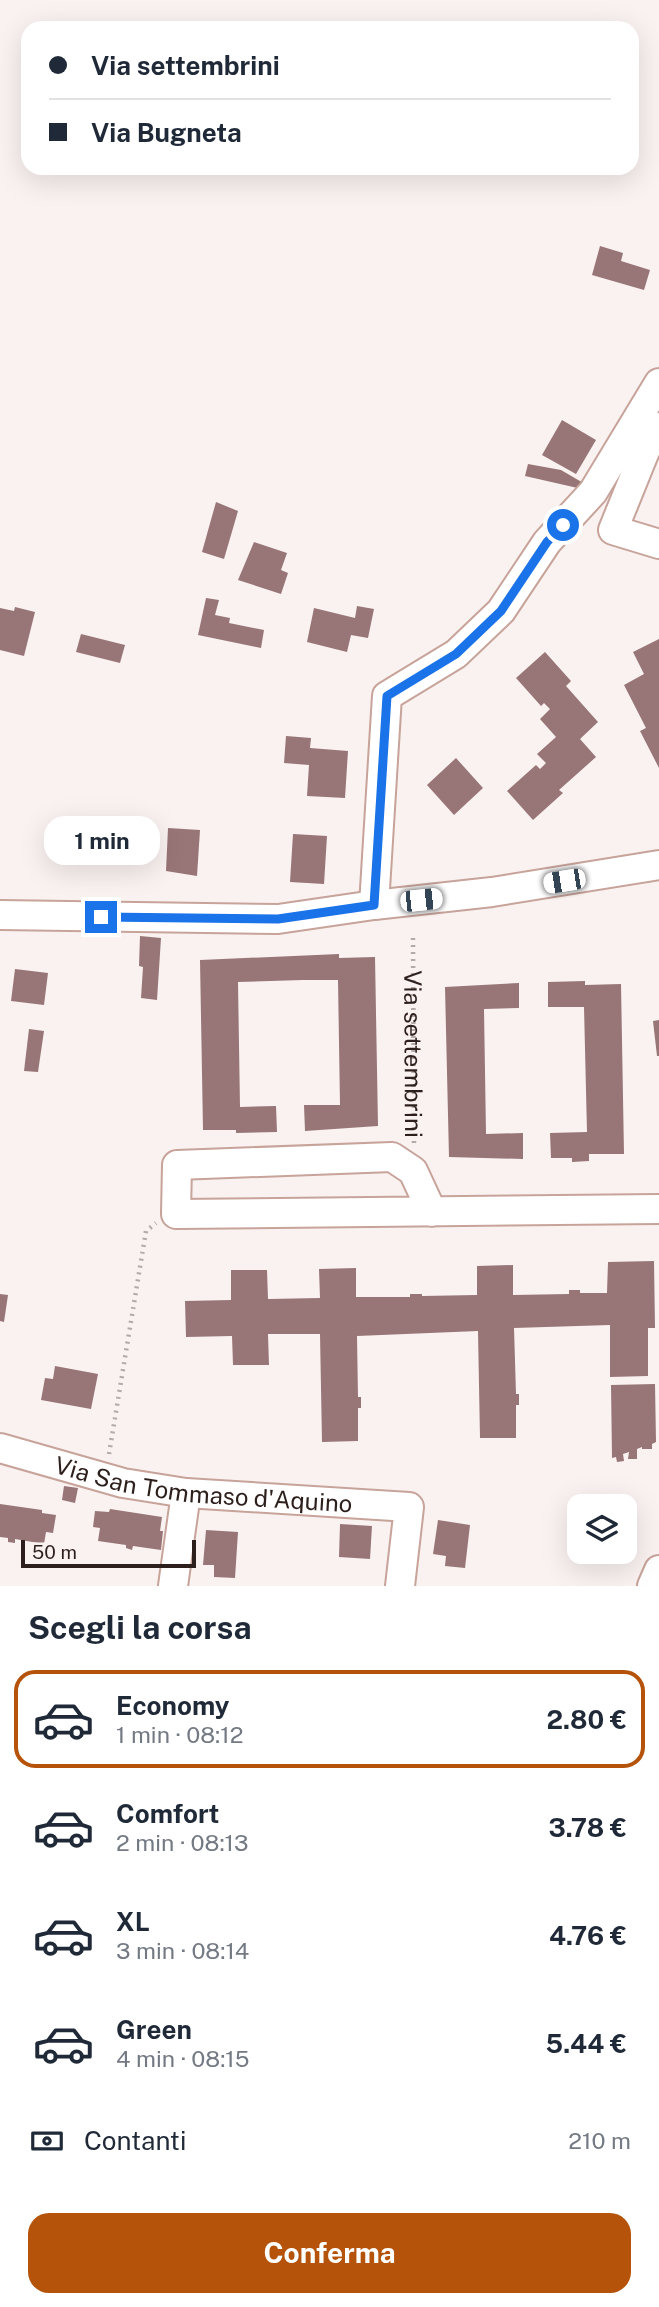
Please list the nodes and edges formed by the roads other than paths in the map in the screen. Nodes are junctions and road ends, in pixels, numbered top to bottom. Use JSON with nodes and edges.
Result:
{"nodes":[{"id":1,"x":659,"y":383,"type":"edge"},
{"id":2,"x":659,"y":427,"type":"edge"},
{"id":3,"x":659,"y":544,"type":"edge"},
{"id":4,"x":659,"y":865,"type":"edge"},
{"id":5,"x":374,"y":905,"type":"junction"},
{"id":6,"x":0,"y":915,"type":"edge"},
{"id":7,"x":659,"y":1209,"type":"edge"},
{"id":8,"x":432,"y":1212,"type":"junction"},
{"id":9,"x":0,"y":1448,"type":"edge"},
{"id":10,"x":186,"y":1493,"type":"junction"},
{"id":11,"x":659,"y":1570,"type":"edge"},
{"id":12,"x":173,"y":1586,"type":"edge"},
{"id":13,"x":400,"y":1586,"type":"edge"},
{"id":14,"x":652,"y":1586,"type":"edge"}],
"edges":[{"from":1,"to":5,"type":"street"},
{"from":2,"to":3,"type":"street"},
{"from":4,"to":5,"type":"street"},
{"from":5,"to":6,"type":"street"},
{"from":7,"to":8,"type":"street"},
{"from":8,"to":8,"type":"street"},
{"from":9,"to":10,"type":"street","name":"Via San Tommaso d'Aquino"},
{"from":10,"to":12,"type":"street"},
{"from":10,"to":13,"type":"street","name":"Via San Tommaso d'Aquino"},
{"from":11,"to":14,"type":"street"}]}
